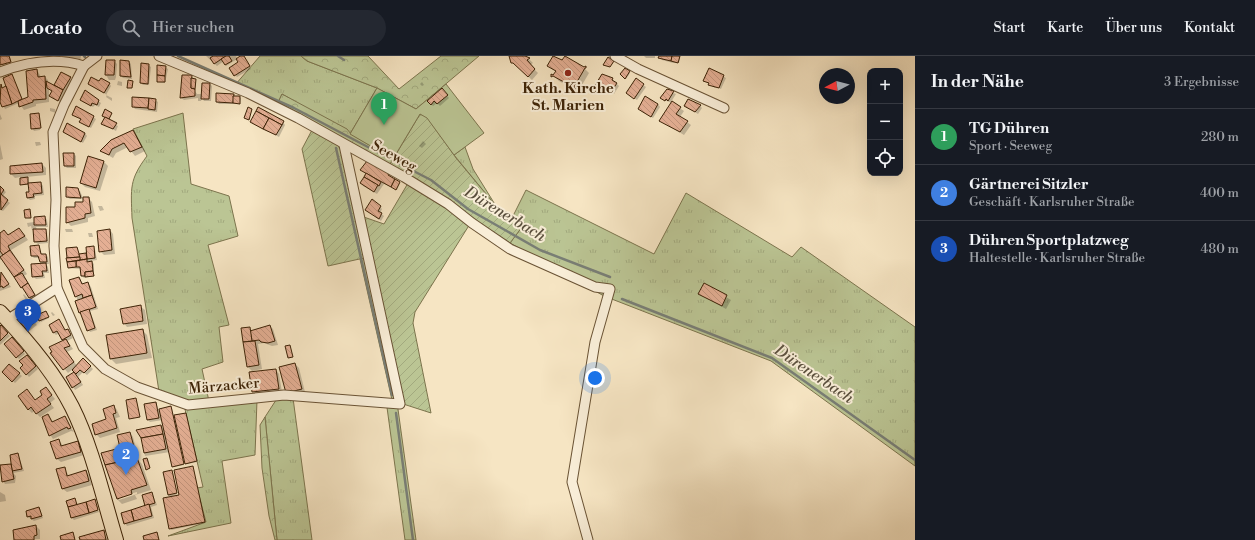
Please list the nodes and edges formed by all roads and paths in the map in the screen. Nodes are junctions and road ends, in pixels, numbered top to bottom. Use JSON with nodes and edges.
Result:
{"nodes":[{"id":1,"x":97,"y":56,"type":"edge"},
{"id":2,"x":159,"y":56,"type":"edge"},
{"id":3,"x":615,"y":56,"type":"edge"},
{"id":4,"x":84,"y":66,"type":"junction"},
{"id":5,"x":0,"y":72,"type":"edge"},
{"id":6,"x":724,"y":108,"type":"dead end"},
{"id":7,"x":344,"y":145,"type":"junction"},
{"id":8,"x":57,"y":288,"type":"junction"},
{"id":9,"x":4,"y":316,"type":"edge"},
{"id":10,"x":116,"y":540,"type":"edge"},
{"id":11,"x":588,"y":540,"type":"edge"}],
"edges":[{"from":1,"to":4,"type":"street"},
{"from":2,"to":7,"type":"street","name":"Seeweg"},
{"from":3,"to":6,"type":"street"},
{"from":4,"to":5,"type":"street"},
{"from":4,"to":8,"type":"street","name":"Märzacker"},
{"from":7,"to":8,"type":"street","name":"Märzacker"},
{"from":7,"to":11,"type":"street","name":"Seeweg"},
{"from":8,"to":9,"type":"street"},
{"from":9,"to":10,"type":"main road"}]}
